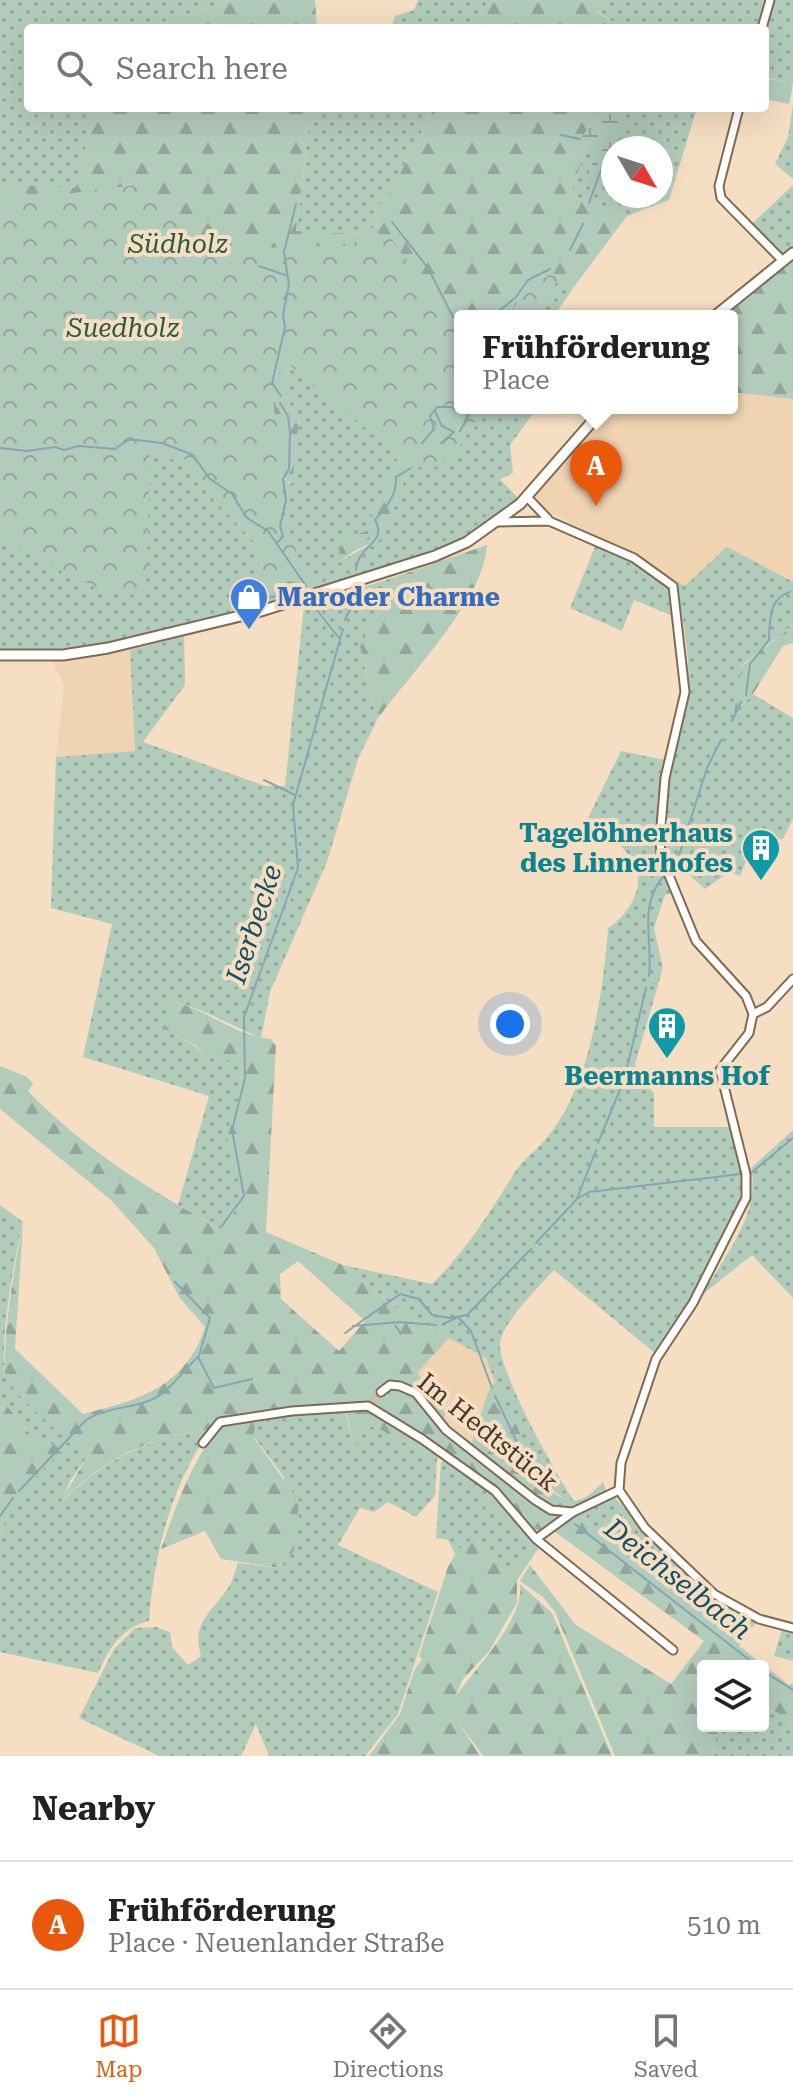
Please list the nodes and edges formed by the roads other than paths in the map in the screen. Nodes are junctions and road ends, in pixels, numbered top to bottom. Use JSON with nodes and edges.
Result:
{"nodes":[{"id":1,"x":770,"y":0,"type":"edge"},
{"id":2,"x":763,"y":24,"type":"edge"},
{"id":3,"x":738,"y":112,"type":"edge"},
{"id":4,"x":793,"y":253,"type":"edge"},
{"id":5,"x":783,"y":261,"type":"junction"},
{"id":6,"x":722,"y":310,"type":"edge"},
{"id":7,"x":599,"y":414,"type":"edge"},
{"id":8,"x":523,"y":501,"type":"junction"},
{"id":9,"x":536,"y":519,"type":"junction"},
{"id":10,"x":549,"y":521,"type":"junction"},
{"id":11,"x":497,"y":522,"type":"junction"},
{"id":12,"x":0,"y":655,"type":"edge"},
{"id":13,"x":793,"y":979,"type":"edge"},
{"id":14,"x":753,"y":1014,"type":"junction"},
{"id":15,"x":381,"y":1392,"type":"dead end"},
{"id":16,"x":203,"y":1443,"type":"dead end"},
{"id":17,"x":619,"y":1490,"type":"junction"},
{"id":18,"x":573,"y":1512,"type":"junction"},
{"id":19,"x":536,"y":1539,"type":"junction"},
{"id":20,"x":793,"y":1628,"type":"edge"},
{"id":21,"x":673,"y":1650,"type":"dead end"}],
"edges":[{"from":1,"to":2,"type":"street"},
{"from":3,"to":5,"type":"street"},
{"from":4,"to":5,"type":"main road"},
{"from":5,"to":6,"type":"main road"},
{"from":7,"to":8,"type":"main road"},
{"from":8,"to":9,"type":"street"},
{"from":8,"to":10,"type":"street"},
{"from":8,"to":11,"type":"main road"},
{"from":9,"to":10,"type":"street"},
{"from":9,"to":11,"type":"street"},
{"from":10,"to":14,"type":"street"},
{"from":11,"to":12,"type":"main road"},
{"from":13,"to":14,"type":"street"},
{"from":14,"to":17,"type":"street"},
{"from":15,"to":18,"type":"street","name":"Im Hedtstück"},
{"from":16,"to":19,"type":"street","name":"Im Hedtstück"},
{"from":17,"to":18,"type":"street","name":"Im Hedtstück"},
{"from":17,"to":20,"type":"street"},
{"from":18,"to":19,"type":"street","name":"Im Hedtstück"},
{"from":19,"to":21,"type":"street","name":"Im Hedtstück"}]}
